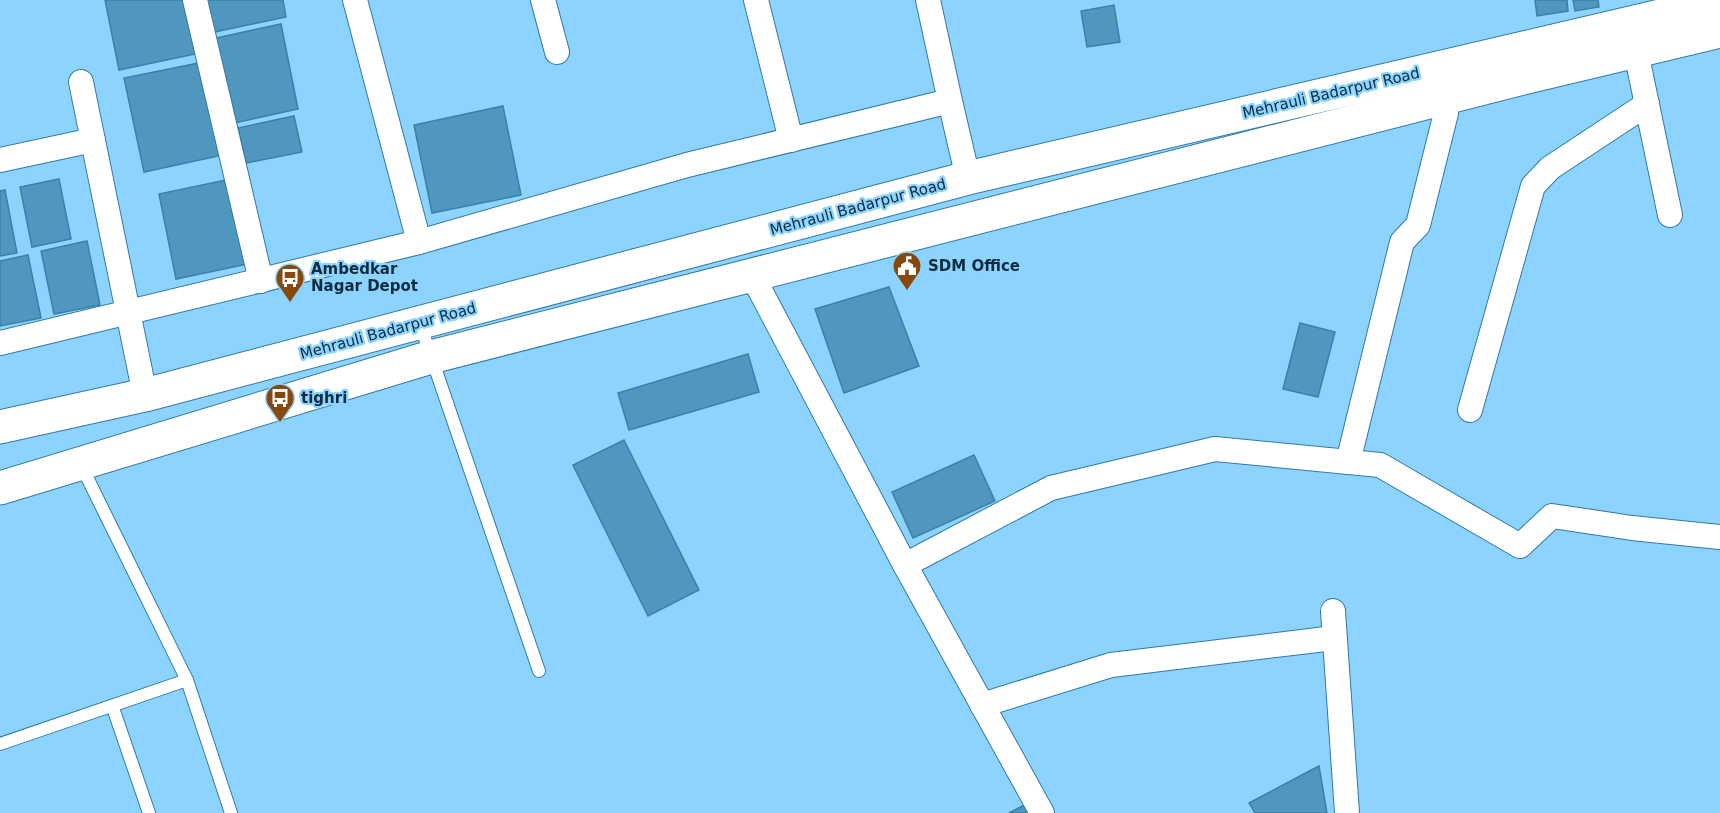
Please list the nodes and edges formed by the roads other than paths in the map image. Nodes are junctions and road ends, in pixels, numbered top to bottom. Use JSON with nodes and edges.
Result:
{"nodes":[{"id":1,"x":195,"y":0,"type":"edge"},
{"id":2,"x":355,"y":0,"type":"edge"},
{"id":3,"x":543,"y":0,"type":"edge"},
{"id":4,"x":756,"y":0,"type":"edge"},
{"id":5,"x":928,"y":0,"type":"edge"},
{"id":6,"x":1720,"y":2,"type":"edge"},
{"id":7,"x":1720,"y":31,"type":"edge"},
{"id":8,"x":557,"y":52,"type":"dead end"},
{"id":9,"x":1636,"y":52,"type":"junction"},
{"id":10,"x":81,"y":82,"type":"dead end"},
{"id":11,"x":1447,"y":98,"type":"junction"},
{"id":12,"x":950,"y":101,"type":"junction"},
{"id":13,"x":1647,"y":104,"type":"junction"},
{"id":14,"x":1189,"y":127,"type":"junction"},
{"id":15,"x":791,"y":140,"type":"junction"},
{"id":16,"x":93,"y":141,"type":"junction"},
{"id":17,"x":0,"y":160,"type":"edge"},
{"id":18,"x":1198,"y":162,"type":"junction"},
{"id":19,"x":968,"y":178,"type":"junction"},
{"id":20,"x":1670,"y":214,"type":"dead end"},
{"id":21,"x":419,"y":242,"type":"junction"},
{"id":22,"x":752,"y":275,"type":"junction"},
{"id":23,"x":261,"y":281,"type":"junction"},
{"id":24,"x":129,"y":314,"type":"junction"},
{"id":25,"x":419,"y":323,"type":"junction"},
{"id":26,"x":0,"y":343,"type":"edge"},
{"id":27,"x":431,"y":357,"type":"junction"},
{"id":28,"x":146,"y":395,"type":"junction"},
{"id":29,"x":1470,"y":410,"type":"dead end"},
{"id":30,"x":0,"y":427,"type":"edge"},
{"id":31,"x":1348,"y":462,"type":"junction"},
{"id":32,"x":81,"y":464,"type":"junction"},
{"id":33,"x":0,"y":489,"type":"edge"},
{"id":34,"x":1720,"y":537,"type":"edge"},
{"id":35,"x":905,"y":565,"type":"junction"},
{"id":36,"x":1334,"y":611,"type":"dead end"},
{"id":37,"x":1334,"y":638,"type":"junction"},
{"id":38,"x":539,"y":671,"type":"dead end"},
{"id":39,"x":188,"y":680,"type":"junction"},
{"id":40,"x":982,"y":705,"type":"junction"},
{"id":41,"x":113,"y":708,"type":"junction"},
{"id":42,"x":0,"y":744,"type":"edge"},
{"id":43,"x":149,"y":813,"type":"edge"},
{"id":44,"x":231,"y":813,"type":"edge"},
{"id":45,"x":1042,"y":813,"type":"edge"},
{"id":46,"x":1347,"y":813,"type":"edge"}],
"edges":[{"from":1,"to":23,"type":"street"},
{"from":2,"to":21,"type":"street"},
{"from":3,"to":8,"type":"street"},
{"from":4,"to":15,"type":"street"},
{"from":5,"to":12,"type":"street"},
{"from":6,"to":14,"type":"main road","name":"Mehrauli Badarpur Road"},
{"from":7,"to":9,"type":"main road","name":"Mehrauli Badarpur Road"},
{"from":9,"to":11,"type":"main road","name":"Mehrauli Badarpur Road"},
{"from":9,"to":13,"type":"street"},
{"from":10,"to":16,"type":"street"},
{"from":11,"to":18,"type":"main road","name":"Mehrauli Badarpur Road"},
{"from":11,"to":31,"type":"street"},
{"from":12,"to":15,"type":"street"},
{"from":12,"to":19,"type":"street"},
{"from":13,"to":20,"type":"street"},
{"from":13,"to":29,"type":"street"},
{"from":14,"to":18,"type":"main road"},
{"from":14,"to":19,"type":"main road","name":"Mehrauli Badarpur Road"},
{"from":15,"to":21,"type":"street"},
{"from":16,"to":17,"type":"street"},
{"from":16,"to":24,"type":"street"},
{"from":18,"to":22,"type":"main road","name":"Mehrauli Badarpur Road"},
{"from":19,"to":25,"type":"main road","name":"Mehrauli Badarpur Road"},
{"from":21,"to":23,"type":"street"},
{"from":22,"to":27,"type":"main road","name":"Mehrauli Badarpur Road"},
{"from":22,"to":35,"type":"street"},
{"from":23,"to":24,"type":"street"},
{"from":24,"to":26,"type":"street"},
{"from":24,"to":28,"type":"street"},
{"from":25,"to":27,"type":"lane"},
{"from":25,"to":28,"type":"main road","name":"Mehrauli Badarpur Road"},
{"from":27,"to":32,"type":"main road","name":"Mehrauli Badarpur Road"},
{"from":27,"to":38,"type":"lane"},
{"from":28,"to":30,"type":"main road","name":"Mehrauli Badarpur Road"},
{"from":31,"to":34,"type":"street"},
{"from":31,"to":35,"type":"street"},
{"from":32,"to":33,"type":"main road"},
{"from":32,"to":39,"type":"lane"},
{"from":35,"to":40,"type":"street"},
{"from":36,"to":37,"type":"street"},
{"from":37,"to":40,"type":"street"},
{"from":37,"to":46,"type":"street"},
{"from":39,"to":41,"type":"lane"},
{"from":39,"to":44,"type":"lane"},
{"from":40,"to":45,"type":"street"},
{"from":41,"to":42,"type":"lane"},
{"from":41,"to":43,"type":"lane"}]}
